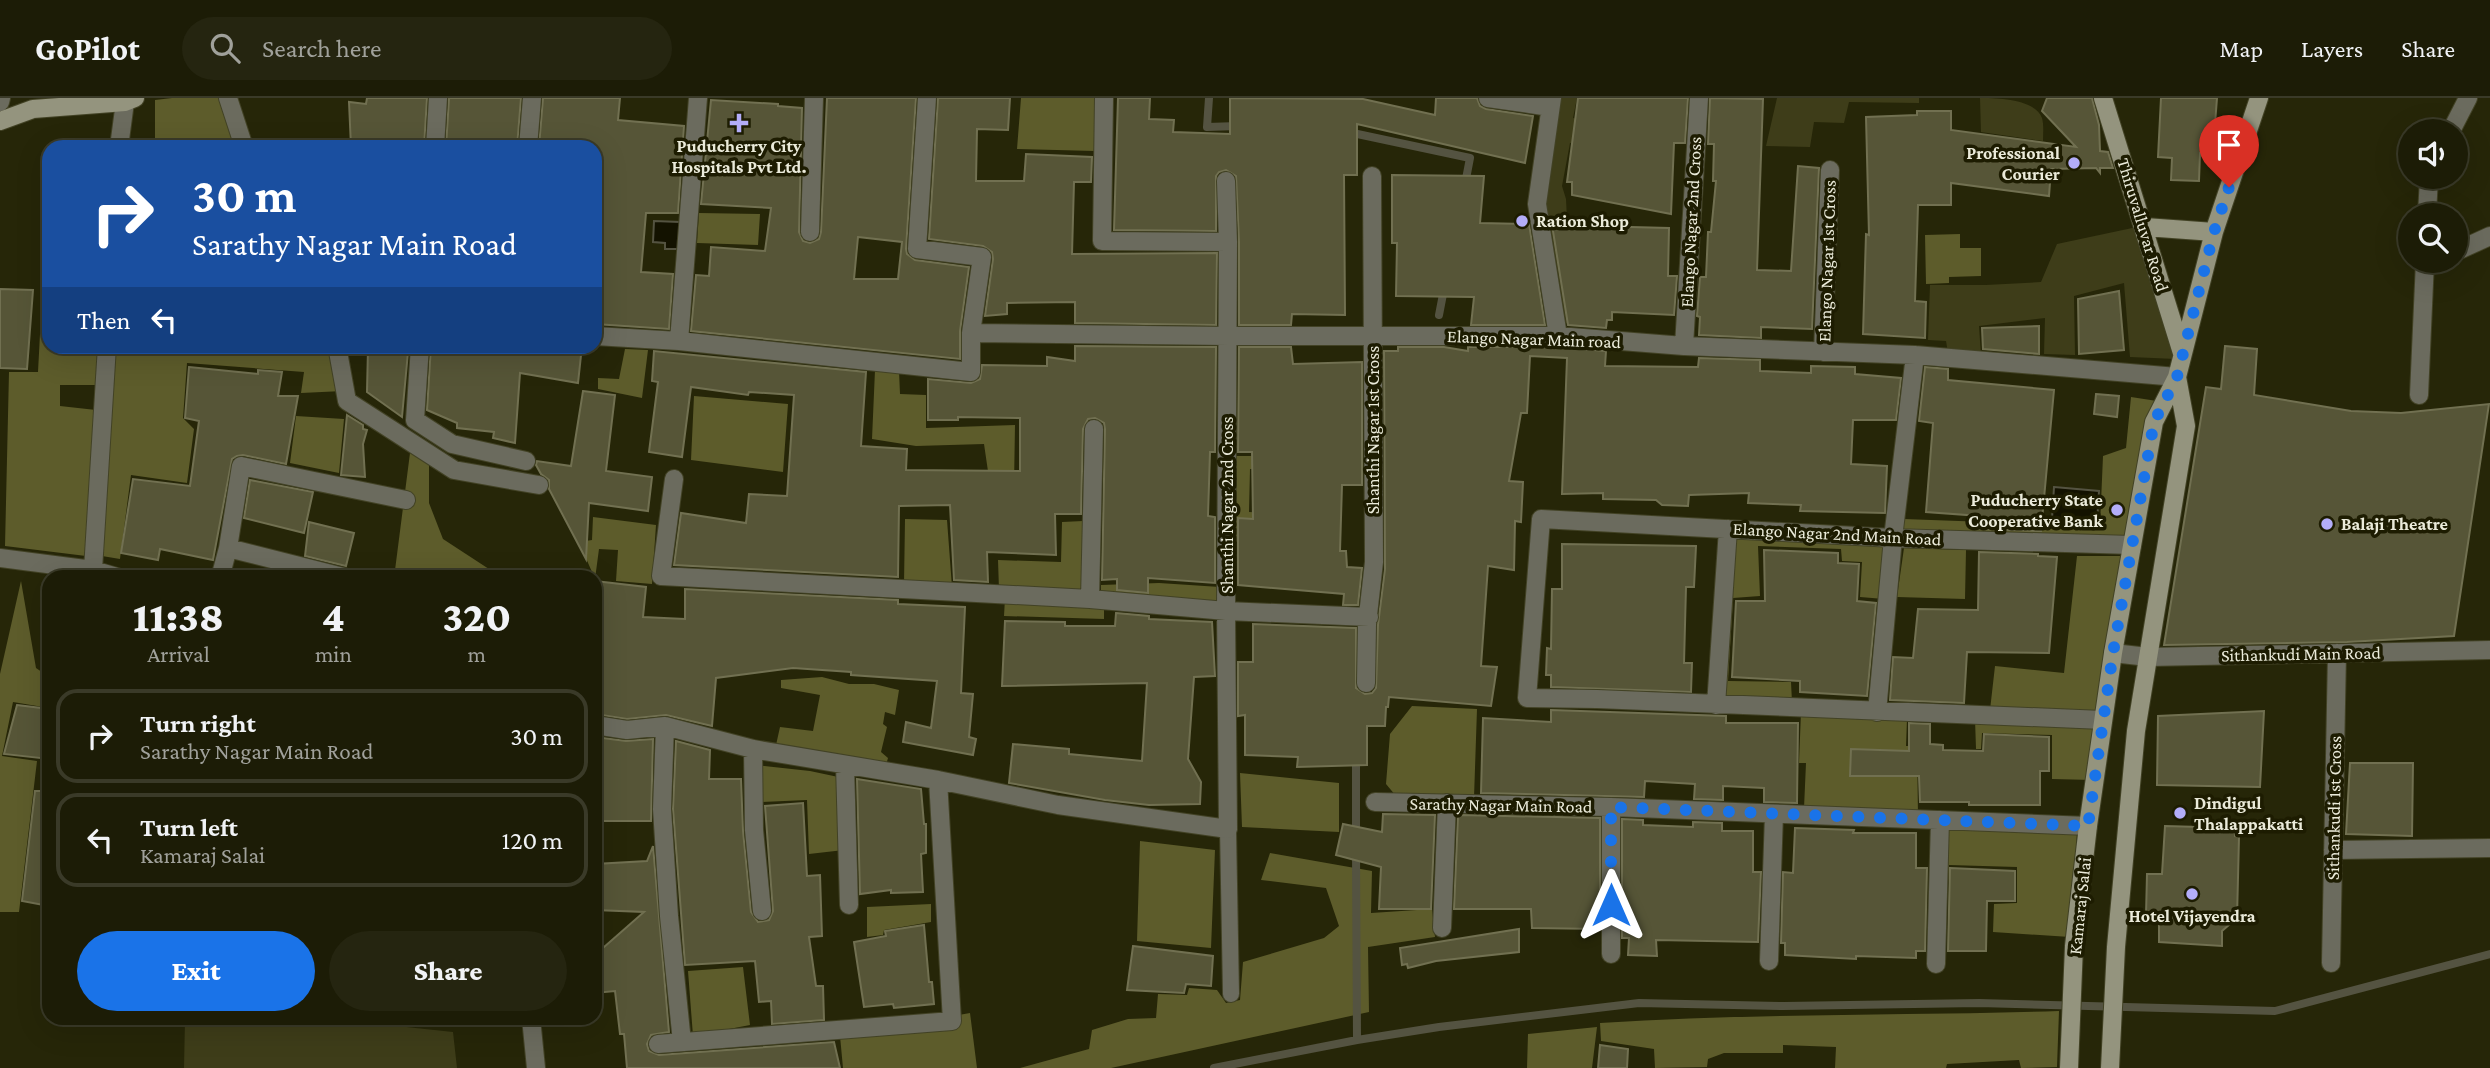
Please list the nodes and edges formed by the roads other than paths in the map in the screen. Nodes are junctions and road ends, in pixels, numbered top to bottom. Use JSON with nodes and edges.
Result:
{"nodes":[{"id":1,"x":228,"y":98,"type":"edge"},
{"id":2,"x":438,"y":98,"type":"edge"},
{"id":3,"x":532,"y":98,"type":"edge"},
{"id":4,"x":698,"y":98,"type":"edge"},
{"id":5,"x":814,"y":98,"type":"edge"},
{"id":6,"x":927,"y":98,"type":"edge"},
{"id":7,"x":1104,"y":98,"type":"edge"},
{"id":8,"x":1488,"y":98,"type":"edge"},
{"id":9,"x":1699,"y":98,"type":"edge"},
{"id":10,"x":2103,"y":98,"type":"edge"},
{"id":11,"x":2259,"y":98,"type":"edge"},
{"id":12,"x":2468,"y":98,"type":"edge"},
{"id":13,"x":130,"y":100,"type":"edge"},
{"id":14,"x":1551,"y":102,"type":"edge"},
{"id":15,"x":2457,"y":119,"type":"edge"},
{"id":16,"x":0,"y":121,"type":"edge"},
{"id":17,"x":121,"y":140,"type":"edge"},
{"id":18,"x":242,"y":140,"type":"edge"},
{"id":19,"x":435,"y":140,"type":"edge"},
{"id":20,"x":528,"y":140,"type":"edge"},
{"id":21,"x":1830,"y":170,"type":"dead end"},
{"id":22,"x":1372,"y":176,"type":"dead end"},
{"id":23,"x":1226,"y":181,"type":"dead end"},
{"id":24,"x":2145,"y":227,"type":"junction"},
{"id":25,"x":810,"y":232,"type":"dead end"},
{"id":26,"x":2214,"y":232,"type":"junction"},
{"id":27,"x":2490,"y":236,"type":"edge"},
{"id":28,"x":1228,"y":242,"type":"junction"},
{"id":29,"x":2468,"y":246,"type":"edge"},
{"id":30,"x":2427,"y":273,"type":"edge"},
{"id":31,"x":971,"y":333,"type":"junction"},
{"id":32,"x":1373,"y":335,"type":"junction"},
{"id":33,"x":1558,"y":335,"type":"junction"},
{"id":34,"x":1227,"y":336,"type":"junction"},
{"id":35,"x":602,"y":337,"type":"edge"},
{"id":36,"x":679,"y":341,"type":"junction"},
{"id":37,"x":1684,"y":346,"type":"junction"},
{"id":38,"x":1823,"y":352,"type":"junction"},
{"id":39,"x":2182,"y":352,"type":"junction"},
{"id":40,"x":106,"y":354,"type":"edge"},
{"id":41,"x":338,"y":354,"type":"edge"},
{"id":42,"x":420,"y":354,"type":"edge"},
{"id":43,"x":1915,"y":355,"type":"junction"},
{"id":44,"x":2177,"y":377,"type":"junction"},
{"id":45,"x":2419,"y":395,"type":"dead end"},
{"id":46,"x":1094,"y":429,"type":"dead end"},
{"id":47,"x":526,"y":461,"type":"dead end"},
{"id":48,"x":674,"y":479,"type":"dead end"},
{"id":49,"x":540,"y":485,"type":"dead end"},
{"id":50,"x":406,"y":500,"type":"dead end"},
{"id":51,"x":1728,"y":529,"type":"junction"},
{"id":52,"x":1893,"y":538,"type":"junction"},
{"id":53,"x":2132,"y":545,"type":"junction"},
{"id":54,"x":228,"y":548,"type":"junction"},
{"id":55,"x":0,"y":558,"type":"edge"},
{"id":56,"x":93,"y":570,"type":"joint"},
{"id":57,"x":222,"y":570,"type":"edge"},
{"id":58,"x":315,"y":570,"type":"edge"},
{"id":59,"x":1090,"y":599,"type":"junction"},
{"id":60,"x":1226,"y":611,"type":"junction"},
{"id":61,"x":1370,"y":617,"type":"junction"},
{"id":62,"x":2490,"y":650,"type":"edge"},
{"id":63,"x":2113,"y":653,"type":"junction"},
{"id":64,"x":2337,"y":653,"type":"junction"},
{"id":65,"x":2148,"y":657,"type":"junction"},
{"id":66,"x":1366,"y":683,"type":"dead end"},
{"id":67,"x":1716,"y":705,"type":"junction"},
{"id":68,"x":1877,"y":712,"type":"junction"},
{"id":69,"x":2103,"y":720,"type":"junction"},
{"id":70,"x":602,"y":726,"type":"edge"},
{"id":71,"x":665,"y":726,"type":"junction"},
{"id":72,"x":753,"y":749,"type":"junction"},
{"id":73,"x":845,"y":765,"type":"junction"},
{"id":74,"x":938,"y":780,"type":"junction"},
{"id":75,"x":1375,"y":802,"type":"dead end"},
{"id":76,"x":1447,"y":803,"type":"junction"},
{"id":77,"x":1611,"y":807,"type":"junction"},
{"id":78,"x":1774,"y":814,"type":"junction"},
{"id":79,"x":1940,"y":820,"type":"junction"},
{"id":80,"x":2088,"y":826,"type":"junction"},
{"id":81,"x":1228,"y":829,"type":"junction"},
{"id":82,"x":2490,"y":848,"type":"edge"},
{"id":83,"x":2333,"y":850,"type":"junction"},
{"id":84,"x":849,"y":905,"type":"dead end"},
{"id":85,"x":762,"y":911,"type":"dead end"},
{"id":86,"x":1442,"y":928,"type":"dead end"},
{"id":87,"x":1611,"y":954,"type":"dead end"},
{"id":88,"x":1769,"y":961,"type":"dead end"},
{"id":89,"x":2331,"y":963,"type":"dead end"},
{"id":90,"x":1936,"y":964,"type":"dead end"},
{"id":91,"x":1231,"y":994,"type":"dead end"},
{"id":92,"x":532,"y":1025,"type":"edge"},
{"id":93,"x":682,"y":1042,"type":"junction"},
{"id":94,"x":658,"y":1044,"type":"dead end"},
{"id":95,"x":536,"y":1068,"type":"edge"},
{"id":96,"x":2069,"y":1068,"type":"edge"},
{"id":97,"x":2110,"y":1068,"type":"edge"}],
"edges":[{"from":1,"to":18,"type":"street"},
{"from":2,"to":19,"type":"street"},
{"from":3,"to":20,"type":"street"},
{"from":4,"to":36,"type":"street"},
{"from":5,"to":25,"type":"street"},
{"from":6,"to":31,"type":"street"},
{"from":7,"to":28,"type":"street"},
{"from":8,"to":14,"type":"street"},
{"from":9,"to":37,"type":"street","name":"Elango Nagar 2nd Cross"},
{"from":10,"to":24,"type":"main road","name":"Thiruvalluvar Road"},
{"from":11,"to":26,"type":"main road","name":"Kamaraj Salai"},
{"from":12,"to":15,"type":"street"},
{"from":13,"to":16,"type":"main road"},
{"from":13,"to":17,"type":"street"},
{"from":14,"to":33,"type":"street"},
{"from":21,"to":38,"type":"street","name":"Elango Nagar 1st Cross"},
{"from":22,"to":32,"type":"street","name":"Shanthi Nagar 1st Cross"},
{"from":23,"to":28,"type":"street","name":"Shanthi Nagar 2nd Cross"},
{"from":24,"to":26,"type":"main road"},
{"from":24,"to":39,"type":"main road","name":"Thiruvalluvar Road"},
{"from":26,"to":39,"type":"main road","name":"Kamaraj Salai"},
{"from":27,"to":29,"type":"street"},
{"from":28,"to":34,"type":"street","name":"Shanthi Nagar 2nd Cross"},
{"from":30,"to":45,"type":"street"},
{"from":31,"to":34,"type":"street","name":"Elango Nagar Main road"},
{"from":31,"to":36,"type":"street"},
{"from":32,"to":33,"type":"street","name":"Elango Nagar Main road"},
{"from":32,"to":34,"type":"street","name":"Elango Nagar Main road"},
{"from":32,"to":61,"type":"street","name":"Shanthi Nagar 1st Cross"},
{"from":33,"to":37,"type":"street","name":"Elango Nagar Main road"},
{"from":34,"to":60,"type":"street","name":"Shanthi Nagar 2nd Cross"},
{"from":35,"to":36,"type":"street"},
{"from":37,"to":38,"type":"street","name":"Elango Nagar Main road"},
{"from":38,"to":43,"type":"street","name":"Elango Nagar Main road"},
{"from":39,"to":44,"type":"main road","name":"Kamaraj Salai"},
{"from":40,"to":56,"type":"street"},
{"from":41,"to":49,"type":"street"},
{"from":42,"to":47,"type":"street"},
{"from":43,"to":44,"type":"street","name":"Elango Nagar Main road"},
{"from":43,"to":52,"type":"street"},
{"from":44,"to":53,"type":"main road","name":"Kamaraj Salai"},
{"from":44,"to":65,"type":"main road","name":"Kamaraj Salai"},
{"from":46,"to":59,"type":"street"},
{"from":48,"to":59,"type":"street"},
{"from":50,"to":54,"type":"street"},
{"from":51,"to":52,"type":"street","name":"Elango Nagar 2nd Main Road"},
{"from":51,"to":67,"type":"street"},
{"from":51,"to":67,"type":"street","name":"Elango Nagar 2nd Main Road"},
{"from":52,"to":53,"type":"street","name":"Elango Nagar 2nd Main Road"},
{"from":52,"to":68,"type":"street"},
{"from":53,"to":63,"type":"main road","name":"Kamaraj Salai"},
{"from":54,"to":57,"type":"street"},
{"from":54,"to":58,"type":"street"},
{"from":55,"to":56,"type":"street"},
{"from":59,"to":60,"type":"street"},
{"from":60,"to":61,"type":"street"},
{"from":60,"to":81,"type":"street","name":"Shanthi Nagar 2nd Cross"},
{"from":61,"to":66,"type":"street","name":"Shanthi Nagar 1st Cross"},
{"from":62,"to":64,"type":"street","name":"Sithankudi Main Road"},
{"from":63,"to":65,"type":"street","name":"Sithankudi Main Road"},
{"from":63,"to":69,"type":"main road","name":"Kamaraj Salai"},
{"from":64,"to":65,"type":"street","name":"Sithankudi Main Road"},
{"from":64,"to":83,"type":"street","name":"Sithankudi 1st Cross"},
{"from":65,"to":97,"type":"main road","name":"Kamaraj Salai"},
{"from":67,"to":68,"type":"street"},
{"from":68,"to":69,"type":"street"},
{"from":69,"to":80,"type":"main road","name":"Kamaraj Salai"},
{"from":70,"to":71,"type":"street"},
{"from":71,"to":72,"type":"street"},
{"from":71,"to":93,"type":"street"},
{"from":72,"to":73,"type":"street"},
{"from":72,"to":85,"type":"street"},
{"from":73,"to":74,"type":"street"},
{"from":73,"to":84,"type":"street"},
{"from":74,"to":81,"type":"street"},
{"from":74,"to":93,"type":"street"},
{"from":75,"to":76,"type":"street","name":"Sarathy Nagar Main Road"},
{"from":76,"to":77,"type":"street","name":"Sarathy Nagar Main Road"},
{"from":76,"to":86,"type":"street"},
{"from":77,"to":78,"type":"street","name":"Sarathy Nagar Main Road"},
{"from":77,"to":87,"type":"street"},
{"from":78,"to":79,"type":"street","name":"Sarathy Nagar Main Road"},
{"from":78,"to":88,"type":"street"},
{"from":79,"to":80,"type":"street","name":"Sarathy Nagar Main Road"},
{"from":79,"to":90,"type":"street"},
{"from":80,"to":96,"type":"main road","name":"Kamaraj Salai"},
{"from":81,"to":91,"type":"lane"},
{"from":82,"to":83,"type":"street"},
{"from":83,"to":89,"type":"street","name":"Sithankudi 1st Cross"},
{"from":92,"to":95,"type":"street"},
{"from":93,"to":94,"type":"street"}]}
